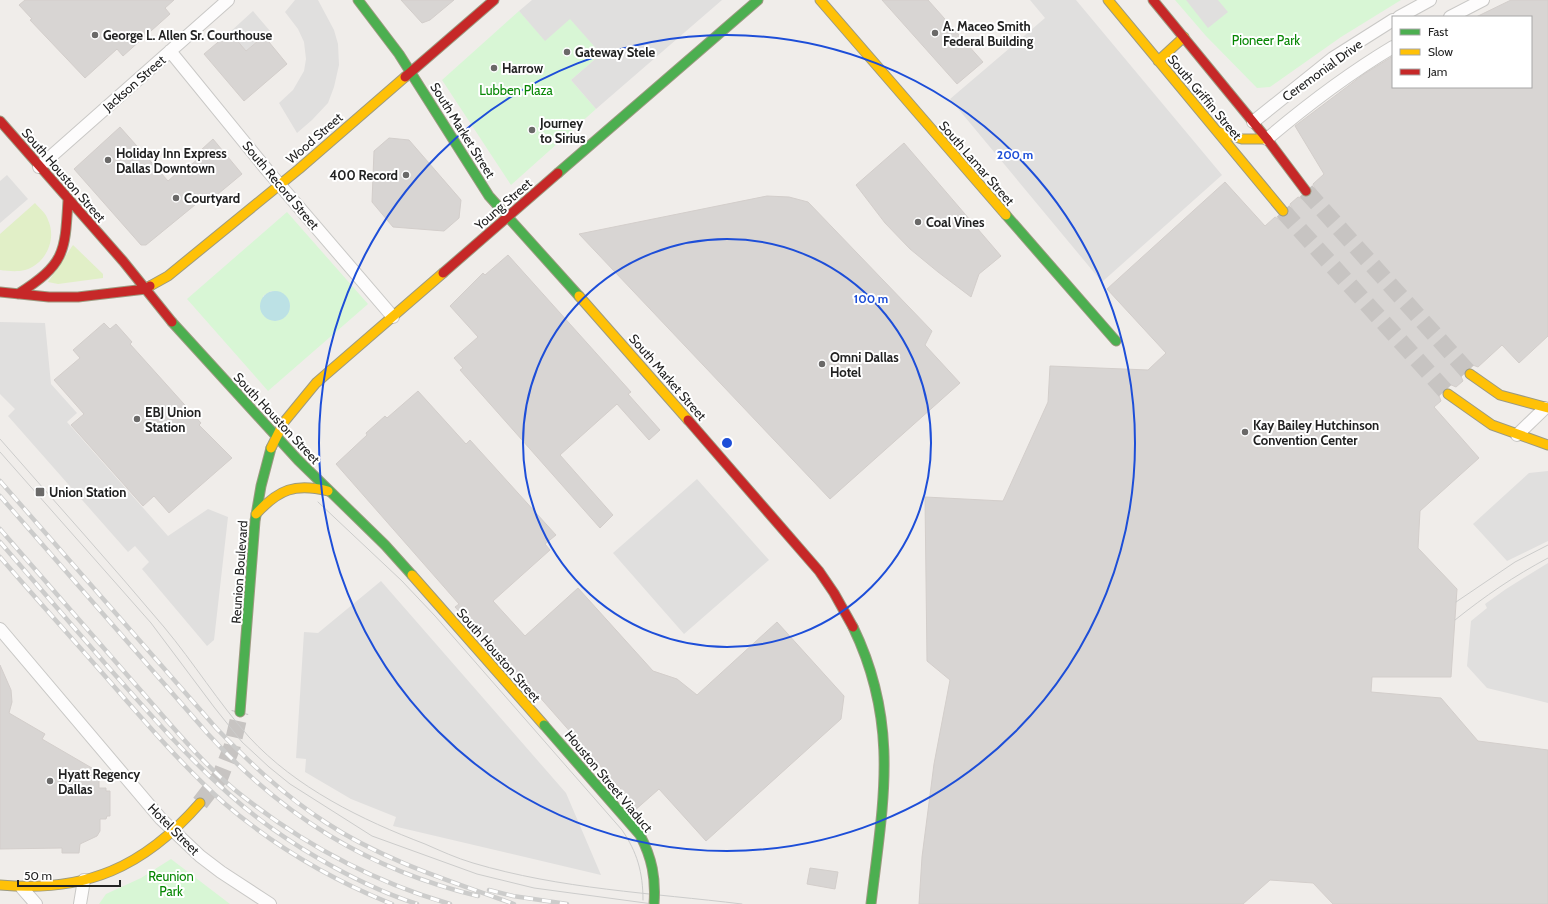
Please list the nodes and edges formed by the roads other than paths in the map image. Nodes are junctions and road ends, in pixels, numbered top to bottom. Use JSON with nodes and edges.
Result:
{"nodes":[{"id":1,"x":228,"y":0,"type":"edge"},
{"id":2,"x":358,"y":0,"type":"edge"},
{"id":3,"x":494,"y":0,"type":"edge"},
{"id":4,"x":758,"y":0,"type":"edge"},
{"id":5,"x":820,"y":0,"type":"edge"},
{"id":6,"x":1108,"y":0,"type":"edge"},
{"id":7,"x":1153,"y":0,"type":"edge"},
{"id":8,"x":1430,"y":0,"type":"edge"},
{"id":9,"x":1483,"y":0,"type":"edge"},
{"id":10,"x":1401,"y":16,"type":"edge"},
{"id":11,"x":1452,"y":16,"type":"edge"},
{"id":12,"x":1392,"y":21,"type":"edge"},
{"id":13,"x":1184,"y":37,"type":"junction"},
{"id":14,"x":1392,"y":48,"type":"edge"},
{"id":15,"x":170,"y":51,"type":"junction"},
{"id":16,"x":1158,"y":61,"type":"junction"},
{"id":17,"x":410,"y":72,"type":"junction"},
{"id":18,"x":0,"y":122,"type":"edge"},
{"id":19,"x":1253,"y":122,"type":"junction"},
{"id":20,"x":1217,"y":132,"type":"junction"},
{"id":21,"x":1267,"y":138,"type":"junction"},
{"id":22,"x":39,"y":167,"type":"junction"},
{"id":23,"x":280,"y":184,"type":"junction"},
{"id":24,"x":1306,"y":191,"type":"tunnel mouth"},
{"id":25,"x":68,"y":200,"type":"junction"},
{"id":26,"x":1283,"y":211,"type":"tunnel mouth"},
{"id":27,"x":508,"y":217,"type":"junction"},
{"id":28,"x":146,"y":289,"type":"junction"},
{"id":29,"x":0,"y":292,"type":"edge"},
{"id":30,"x":18,"y":294,"type":"junction"},
{"id":31,"x":394,"y":317,"type":"junction"},
{"id":32,"x":1116,"y":341,"type":"dead end"},
{"id":33,"x":1470,"y":374,"type":"tunnel mouth"},
{"id":34,"x":1448,"y":394,"type":"tunnel mouth"},
{"id":35,"x":1546,"y":408,"type":"edge"},
{"id":36,"x":1548,"y":433,"type":"edge"},
{"id":37,"x":1517,"y":435,"type":"junction"},
{"id":38,"x":276,"y":437,"type":"junction"},
{"id":39,"x":1543,"y":444,"type":"edge"},
{"id":40,"x":328,"y":491,"type":"junction"},
{"id":41,"x":256,"y":514,"type":"junction"},
{"id":42,"x":0,"y":628,"type":"edge"},
{"id":43,"x":240,"y":712,"type":"tunnel mouth"},
{"id":44,"x":544,"y":725,"type":"joint"},
{"id":45,"x":200,"y":804,"type":"tunnel mouth"},
{"id":46,"x":174,"y":831,"type":"junction"},
{"id":47,"x":84,"y":880,"type":"junction"},
{"id":48,"x":0,"y":885,"type":"edge"},
{"id":49,"x":22,"y":888,"type":"junction"},
{"id":50,"x":36,"y":904,"type":"edge"},
{"id":51,"x":80,"y":904,"type":"edge"},
{"id":52,"x":270,"y":904,"type":"edge"},
{"id":53,"x":654,"y":904,"type":"edge"},
{"id":54,"x":871,"y":904,"type":"edge"}],
"edges":[{"from":1,"to":15,"type":"street","name":"Jackson Street"},
{"from":2,"to":17,"type":"main road","name":"South Market Street"},
{"from":3,"to":17,"type":"main road","name":"Wood Street"},
{"from":4,"to":27,"type":"main road","name":"Young Street"},
{"from":5,"to":32,"type":"main road","name":"South Lamar Street"},
{"from":6,"to":16,"type":"main road","name":"South Griffin Street"},
{"from":7,"to":13,"type":"main road","name":"South Griffin Street"},
{"from":8,"to":10,"type":"street"},
{"from":9,"to":11,"type":"street"},
{"from":12,"to":19,"type":"street","name":"Ceremonial Drive"},
{"from":13,"to":16,"type":"main road"},
{"from":13,"to":19,"type":"main road","name":"South Griffin Street"},
{"from":14,"to":21,"type":"street","name":"Ceremonial Drive"},
{"from":15,"to":22,"type":"street","name":"Jackson Street"},
{"from":15,"to":23,"type":"street","name":"South Record Street"},
{"from":16,"to":20,"type":"main road","name":"South Griffin Street"},
{"from":17,"to":23,"type":"main road","name":"Wood Street"},
{"from":17,"to":27,"type":"main road","name":"South Market Street"},
{"from":18,"to":22,"type":"main road","name":"South Houston Street"},
{"from":19,"to":21,"type":"main road","name":"South Griffin Street"},
{"from":20,"to":21,"type":"main road"},
{"from":20,"to":26,"type":"main road","name":"South Griffin Street"},
{"from":21,"to":24,"type":"main road","name":"South Griffin Street"},
{"from":22,"to":25,"type":"main road","name":"South Houston Street"},
{"from":23,"to":28,"type":"main road","name":"Wood Street"},
{"from":23,"to":31,"type":"street","name":"South Record Street"},
{"from":25,"to":28,"type":"main road","name":"South Houston Street"},
{"from":25,"to":30,"type":"main road"},
{"from":27,"to":31,"type":"main road","name":"Young Street"},
{"from":27,"to":54,"type":"main road","name":"South Market Street"},
{"from":28,"to":30,"type":"main road"},
{"from":28,"to":38,"type":"main road","name":"South Houston Street"},
{"from":29,"to":30,"type":"main road"},
{"from":31,"to":38,"type":"main road","name":"Young Street"},
{"from":33,"to":35,"type":"main road"},
{"from":34,"to":37,"type":"main road"},
{"from":35,"to":37,"type":"street"},
{"from":36,"to":39,"type":"street"},
{"from":37,"to":39,"type":"main road"},
{"from":38,"to":40,"type":"main road","name":"South Houston Street"},
{"from":38,"to":41,"type":"main road","name":"Reunion Boulevard"},
{"from":40,"to":41,"type":"main road"},
{"from":40,"to":44,"type":"main road","name":"South Houston Street"},
{"from":41,"to":43,"type":"main road","name":"Reunion Boulevard"},
{"from":42,"to":46,"type":"street","name":"Hotel Street"},
{"from":44,"to":53,"type":"main road","name":"Houston Street Viaduct","bridge":true},
{"from":45,"to":46,"type":"main road"},
{"from":46,"to":47,"type":"main road"},
{"from":46,"to":52,"type":"street","name":"Hotel Street"},
{"from":47,"to":49,"type":"main road"},
{"from":47,"to":51,"type":"street"},
{"from":48,"to":49,"type":"main road"},
{"from":49,"to":50,"type":"street"}]}
